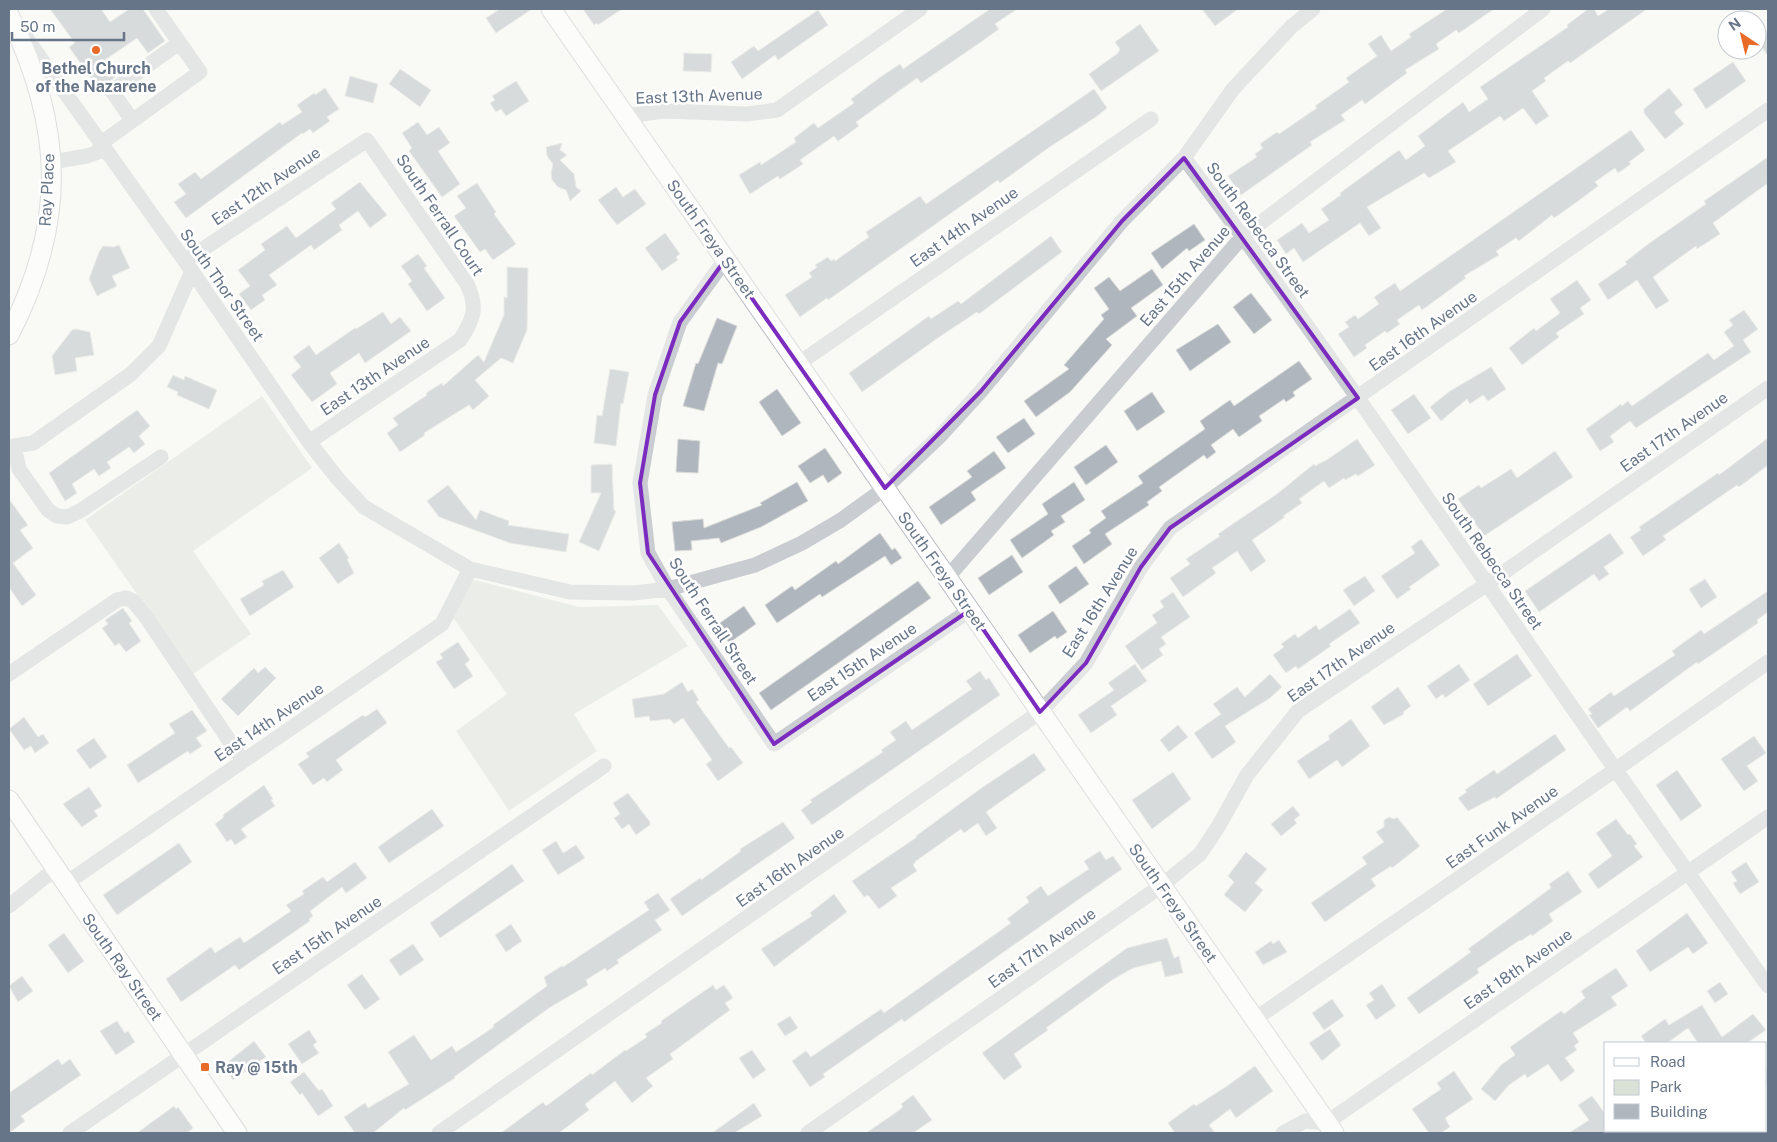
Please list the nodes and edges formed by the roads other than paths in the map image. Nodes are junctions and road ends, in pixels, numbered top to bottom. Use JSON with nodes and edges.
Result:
{"nodes":[{"id":1,"x":156,"y":9,"type":"edge"},
{"id":2,"x":551,"y":9,"type":"edge"},
{"id":3,"x":920,"y":9,"type":"edge"},
{"id":4,"x":1313,"y":9,"type":"edge"},
{"id":5,"x":1543,"y":9,"type":"edge"},
{"id":6,"x":9,"y":14,"type":"edge"},
{"id":7,"x":179,"y":43,"type":"junction"},
{"id":8,"x":1768,"y":110,"type":"edge"},
{"id":9,"x":626,"y":116,"type":"junction"},
{"id":10,"x":1151,"y":119,"type":"dead end"},
{"id":11,"x":132,"y":120,"type":"junction"},
{"id":12,"x":368,"y":140,"type":"joint"},
{"id":13,"x":102,"y":147,"type":"junction"},
{"id":14,"x":1184,"y":158,"type":"junction"},
{"id":15,"x":52,"y":162,"type":"junction"},
{"id":16,"x":1243,"y":236,"type":"junction"},
{"id":17,"x":725,"y":260,"type":"junction"},
{"id":18,"x":188,"y":266,"type":"junction"},
{"id":19,"x":9,"y":335,"type":"edge"},
{"id":20,"x":460,"y":340,"type":"joint"},
{"id":21,"x":798,"y":364,"type":"junction"},
{"id":22,"x":1768,"y":388,"type":"edge"},
{"id":23,"x":1358,"y":398,"type":"junction"},
{"id":24,"x":309,"y":442,"type":"junction"},
{"id":25,"x":162,"y":458,"type":"dead end"},
{"id":26,"x":884,"y":488,"type":"junction"},
{"id":27,"x":470,"y":569,"type":"junction"},
{"id":28,"x":947,"y":578,"type":"junction"},
{"id":29,"x":1487,"y":584,"type":"junction"},
{"id":30,"x":668,"y":588,"type":"junction"},
{"id":31,"x":970,"y":610,"type":"junction"},
{"id":32,"x":1768,"y":662,"type":"edge"},
{"id":33,"x":9,"y":674,"type":"edge"},
{"id":34,"x":1040,"y":712,"type":"junction"},
{"id":35,"x":774,"y":744,"type":"joint"},
{"id":36,"x":243,"y":761,"type":"junction"},
{"id":37,"x":604,"y":766,"type":"dead end"},
{"id":38,"x":1615,"y":770,"type":"junction"},
{"id":39,"x":9,"y":800,"type":"edge"},
{"id":40,"x":1768,"y":816,"type":"edge"},
{"id":41,"x":1688,"y":872,"type":"junction"},
{"id":42,"x":60,"y":876,"type":"junction"},
{"id":43,"x":1161,"y":886,"type":"junction"},
{"id":44,"x":9,"y":906,"type":"edge"},
{"id":45,"x":1768,"y":986,"type":"edge"},
{"id":46,"x":1255,"y":1019,"type":"junction"},
{"id":47,"x":183,"y":1054,"type":"junction"},
{"id":48,"x":1330,"y":1128,"type":"edge"},
{"id":49,"x":70,"y":1133,"type":"edge"},
{"id":50,"x":237,"y":1133,"type":"edge"},
{"id":51,"x":439,"y":1133,"type":"edge"},
{"id":52,"x":808,"y":1133,"type":"edge"},
{"id":53,"x":1283,"y":1133,"type":"edge"}],
"edges":[{"from":1,"to":7,"type":"street"},
{"from":2,"to":9,"type":"main road","name":"South Freya Street"},
{"from":3,"to":9,"type":"street","name":"East 13th Avenue"},
{"from":4,"to":14,"type":"street","name":"South Thor Street"},
{"from":5,"to":16,"type":"street","name":"East 15th Avenue"},
{"from":6,"to":13,"type":"street","name":"South Thor Street"},
{"from":6,"to":15,"type":"main road","name":"Ray Place"},
{"from":7,"to":11,"type":"street"},
{"from":7,"to":11,"type":"street"},
{"from":8,"to":23,"type":"street","name":"East 16th Avenue"},
{"from":9,"to":17,"type":"main road","name":"South Freya Street"},
{"from":10,"to":21,"type":"street","name":"East 14th Avenue"},
{"from":11,"to":13,"type":"street"},
{"from":12,"to":18,"type":"street","name":"East 12th Avenue"},
{"from":12,"to":20,"type":"street","name":"South Ferrall Court"},
{"from":13,"to":15,"type":"street"},
{"from":13,"to":18,"type":"street","name":"South Thor Street"},
{"from":14,"to":16,"type":"street","name":"South Rebecca Street"},
{"from":14,"to":26,"type":"street","name":"South Thor Street"},
{"from":15,"to":19,"type":"main road","name":"Ray Place"},
{"from":16,"to":23,"type":"street","name":"South Rebecca Street"},
{"from":16,"to":28,"type":"street","name":"East 15th Avenue"},
{"from":17,"to":21,"type":"main road","name":"South Freya Street"},
{"from":17,"to":30,"type":"street","name":"South Ferrall Street"},
{"from":18,"to":24,"type":"street","name":"South Thor Street"},
{"from":18,"to":25,"type":"street"},
{"from":20,"to":24,"type":"street","name":"East 13th Avenue"},
{"from":21,"to":26,"type":"main road","name":"South Freya Street"},
{"from":22,"to":29,"type":"street","name":"East 17th Avenue"},
{"from":23,"to":29,"type":"street","name":"South Rebecca Street"},
{"from":23,"to":34,"type":"street","name":"East 16th Avenue"},
{"from":24,"to":27,"type":"street","name":"South Thor Street"},
{"from":26,"to":28,"type":"main road","name":"South Freya Street"},
{"from":26,"to":30,"type":"street","name":"South Thor Street"},
{"from":27,"to":30,"type":"street","name":"South Thor Street"},
{"from":27,"to":36,"type":"street","name":"East 14th Avenue"},
{"from":28,"to":31,"type":"main road","name":"South Freya Street"},
{"from":29,"to":38,"type":"street","name":"South Rebecca Street"},
{"from":29,"to":43,"type":"street","name":"East 17th Avenue"},
{"from":30,"to":35,"type":"street","name":"South Ferrall Street"},
{"from":31,"to":34,"type":"main road","name":"South Freya Street"},
{"from":31,"to":35,"type":"street","name":"East 15th Avenue"},
{"from":32,"to":38,"type":"street","name":"East Funk Avenue"},
{"from":33,"to":36,"type":"street"},
{"from":34,"to":43,"type":"main road","name":"South Freya Street"},
{"from":34,"to":51,"type":"street","name":"East 16th Avenue"},
{"from":36,"to":42,"type":"street","name":"East 14th Avenue"},
{"from":37,"to":47,"type":"street","name":"East 15th Avenue"},
{"from":38,"to":41,"type":"street","name":"South Rebecca Street"},
{"from":38,"to":46,"type":"street","name":"East Funk Avenue"},
{"from":39,"to":42,"type":"main road","name":"South Ray Street"},
{"from":40,"to":41,"type":"street","name":"East 18th Avenue"},
{"from":41,"to":45,"type":"street","name":"South Rebecca Street"},
{"from":41,"to":48,"type":"street","name":"East 18th Avenue"},
{"from":42,"to":44,"type":"street","name":"East 14th Avenue"},
{"from":42,"to":47,"type":"main road","name":"South Ray Street"},
{"from":43,"to":46,"type":"main road","name":"South Freya Street"},
{"from":43,"to":52,"type":"street","name":"East 17th Avenue"},
{"from":46,"to":48,"type":"main road","name":"South Freya Street"},
{"from":47,"to":49,"type":"street","name":"East 15th Avenue"},
{"from":47,"to":50,"type":"main road","name":"South Ray Street"},
{"from":48,"to":53,"type":"street"}]}
